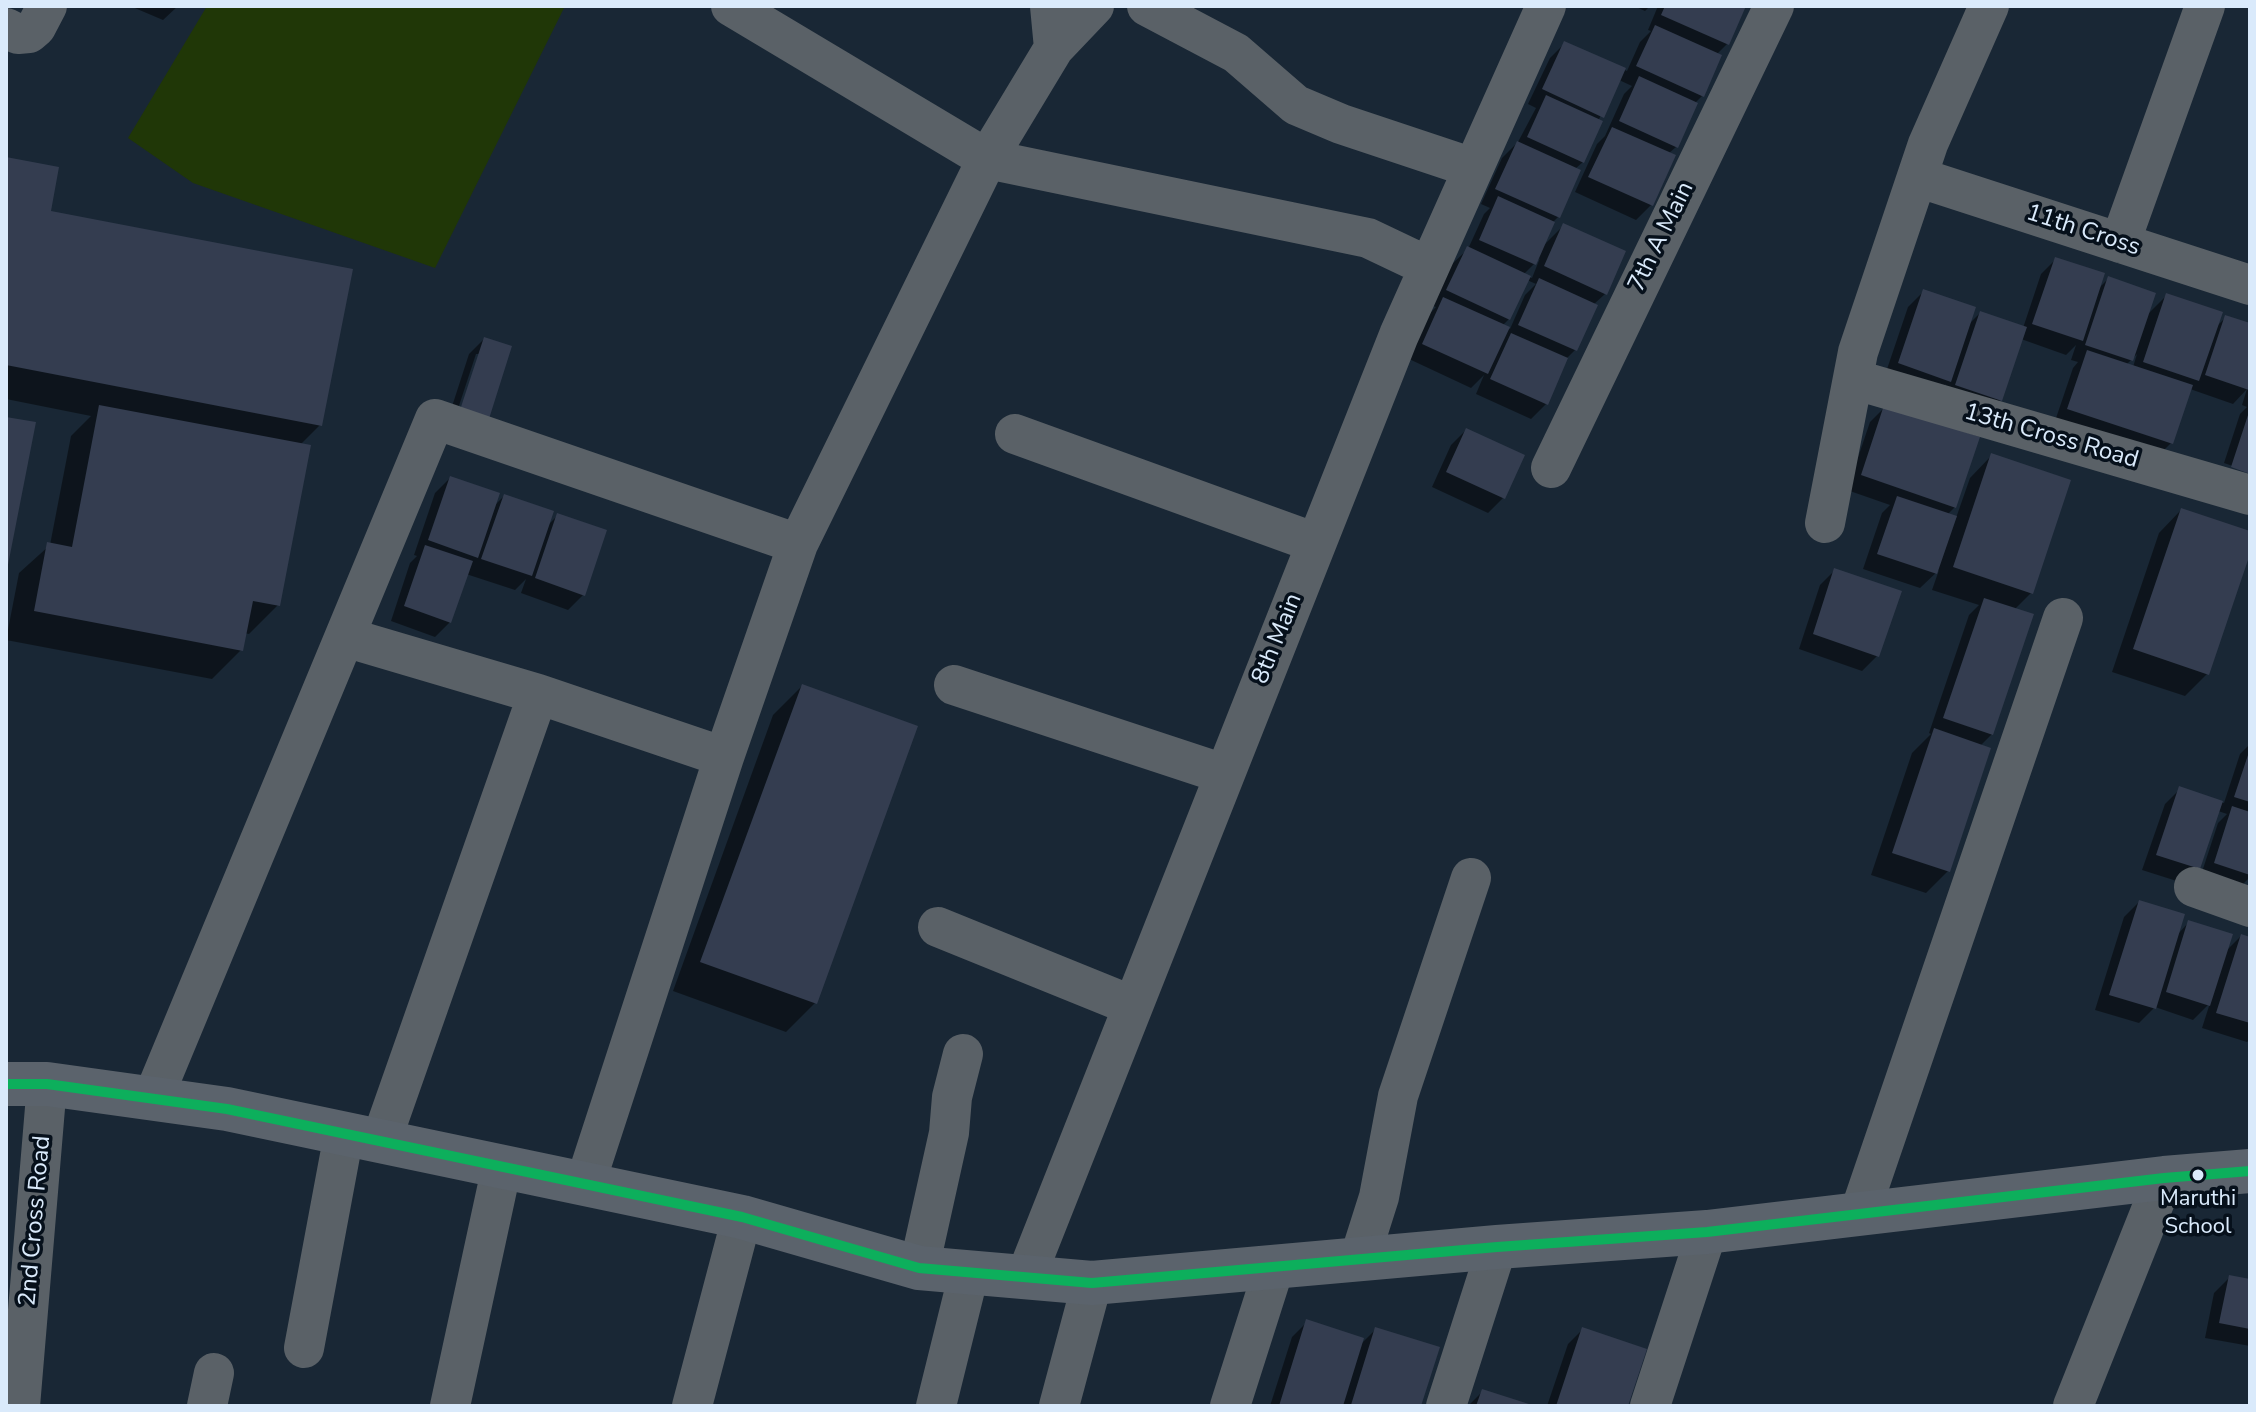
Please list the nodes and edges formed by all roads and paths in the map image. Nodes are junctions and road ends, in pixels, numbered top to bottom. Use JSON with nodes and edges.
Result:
{"nodes":[{"id":1,"x":47,"y":6,"type":"edge"},
{"id":2,"x":731,"y":6,"type":"edge"},
{"id":3,"x":1050,"y":6,"type":"edge"},
{"id":4,"x":1094,"y":6,"type":"edge"},
{"id":5,"x":1147,"y":6,"type":"edge"},
{"id":6,"x":1546,"y":6,"type":"edge"},
{"id":7,"x":1774,"y":6,"type":"edge"},
{"id":8,"x":1989,"y":6,"type":"edge"},
{"id":9,"x":2205,"y":6,"type":"edge"},
{"id":10,"x":6,"y":28,"type":"edge"},
{"id":11,"x":1054,"y":48,"type":"junction"},
{"id":12,"x":987,"y":159,"type":"junction"},
{"id":13,"x":1473,"y":168,"type":"junction"},
{"id":14,"x":1917,"y":177,"type":"junction"},
{"id":15,"x":2120,"y":243,"type":"junction"},
{"id":16,"x":1429,"y":267,"type":"junction"},
{"id":17,"x":2250,"y":285,"type":"edge"},
{"id":18,"x":1853,"y":379,"type":"junction"},
{"id":19,"x":1015,"y":434,"type":"dead end"},
{"id":20,"x":1551,"y":468,"type":"dead end"},
{"id":21,"x":2250,"y":495,"type":"edge"},
{"id":22,"x":1825,"y":523,"type":"dead end"},
{"id":23,"x":1316,"y":543,"type":"junction"},
{"id":24,"x":798,"y":544,"type":"junction"},
{"id":25,"x":2063,"y":618,"type":"dead end"},
{"id":26,"x":345,"y":637,"type":"junction"},
{"id":27,"x":954,"y":685,"type":"dead end"},
{"id":28,"x":538,"y":694,"type":"junction"},
{"id":29,"x":724,"y":757,"type":"junction"},
{"id":30,"x":1224,"y":774,"type":"junction"},
{"id":31,"x":1471,"y":878,"type":"dead end"},
{"id":32,"x":2194,"y":887,"type":"dead end"},
{"id":33,"x":2250,"y":907,"type":"edge"},
{"id":34,"x":938,"y":927,"type":"dead end"},
{"id":35,"x":1133,"y":1006,"type":"junction"},
{"id":36,"x":963,"y":1054,"type":"dead end"},
{"id":37,"x":26,"y":1084,"type":"edge"},
{"id":38,"x":153,"y":1098,"type":"junction"},
{"id":39,"x":362,"y":1138,"type":"junction"},
{"id":40,"x":502,"y":1166,"type":"junction"},
{"id":41,"x":2250,"y":1171,"type":"edge"},
{"id":42,"x":2164,"y":1178,"type":"junction"},
{"id":43,"x":585,"y":1184,"type":"junction"},
{"id":44,"x":1859,"y":1215,"type":"junction"},
{"id":45,"x":742,"y":1217,"type":"junction"},
{"id":46,"x":1707,"y":1232,"type":"junction"},
{"id":47,"x":1497,"y":1247,"type":"junction"},
{"id":48,"x":1359,"y":1260,"type":"junction"},
{"id":49,"x":919,"y":1268,"type":"junction"},
{"id":50,"x":1274,"y":1268,"type":"junction"},
{"id":51,"x":969,"y":1273,"type":"junction"},
{"id":52,"x":1025,"y":1279,"type":"junction"},
{"id":53,"x":1092,"y":1283,"type":"junction"},
{"id":54,"x":304,"y":1348,"type":"dead end"},
{"id":55,"x":20,"y":1406,"type":"edge"},
{"id":56,"x":450,"y":1406,"type":"edge"},
{"id":57,"x":692,"y":1406,"type":"edge"},
{"id":58,"x":936,"y":1406,"type":"edge"},
{"id":59,"x":1059,"y":1406,"type":"edge"},
{"id":60,"x":1230,"y":1406,"type":"edge"},
{"id":61,"x":1446,"y":1406,"type":"edge"},
{"id":62,"x":1650,"y":1406,"type":"edge"},
{"id":63,"x":2073,"y":1406,"type":"edge"}],
"edges":[{"from":1,"to":10,"type":"street"},
{"from":2,"to":12,"type":"street"},
{"from":3,"to":11,"type":"street"},
{"from":4,"to":11,"type":"street"},
{"from":5,"to":13,"type":"street"},
{"from":6,"to":13,"type":"street","name":"8th Main"},
{"from":7,"to":20,"type":"street","name":"7th A Main"},
{"from":8,"to":14,"type":"street"},
{"from":9,"to":15,"type":"street"},
{"from":11,"to":12,"type":"street"},
{"from":12,"to":16,"type":"street"},
{"from":12,"to":24,"type":"street"},
{"from":13,"to":16,"type":"street","name":"8th Main"},
{"from":14,"to":15,"type":"street","name":"11th Cross"},
{"from":14,"to":18,"type":"street"},
{"from":15,"to":17,"type":"street","name":"11th Cross"},
{"from":16,"to":23,"type":"street","name":"8th Main"},
{"from":18,"to":21,"type":"street","name":"13th Cross Road"},
{"from":18,"to":22,"type":"street"},
{"from":19,"to":23,"type":"street"},
{"from":23,"to":30,"type":"street","name":"8th Main"},
{"from":24,"to":26,"type":"street"},
{"from":24,"to":29,"type":"street"},
{"from":25,"to":44,"type":"street"},
{"from":26,"to":28,"type":"street"},
{"from":26,"to":38,"type":"street"},
{"from":27,"to":30,"type":"street"},
{"from":28,"to":29,"type":"street"},
{"from":28,"to":39,"type":"street"},
{"from":29,"to":43,"type":"street"},
{"from":30,"to":35,"type":"street","name":"8th Main"},
{"from":31,"to":48,"type":"street"},
{"from":32,"to":33,"type":"street"},
{"from":34,"to":35,"type":"street"},
{"from":35,"to":52,"type":"street","name":"8th Main"},
{"from":36,"to":49,"type":"street"},
{"from":37,"to":38,"type":"street"},
{"from":37,"to":55,"type":"street","name":"2nd Cross Road"},
{"from":38,"to":39,"type":"street"},
{"from":39,"to":40,"type":"street"},
{"from":39,"to":54,"type":"street"},
{"from":40,"to":43,"type":"street"},
{"from":40,"to":56,"type":"street"},
{"from":41,"to":42,"type":"street"},
{"from":42,"to":44,"type":"street"},
{"from":42,"to":63,"type":"street"},
{"from":43,"to":45,"type":"street"},
{"from":44,"to":46,"type":"street"},
{"from":45,"to":49,"type":"street"},
{"from":45,"to":57,"type":"street"},
{"from":46,"to":47,"type":"street"},
{"from":46,"to":62,"type":"street"},
{"from":47,"to":48,"type":"street"},
{"from":47,"to":61,"type":"street"},
{"from":48,"to":50,"type":"street"},
{"from":49,"to":51,"type":"street"},
{"from":50,"to":53,"type":"street"},
{"from":50,"to":60,"type":"street"},
{"from":51,"to":52,"type":"street"},
{"from":51,"to":58,"type":"street"},
{"from":52,"to":53,"type":"street"},
{"from":53,"to":59,"type":"street"}]}
